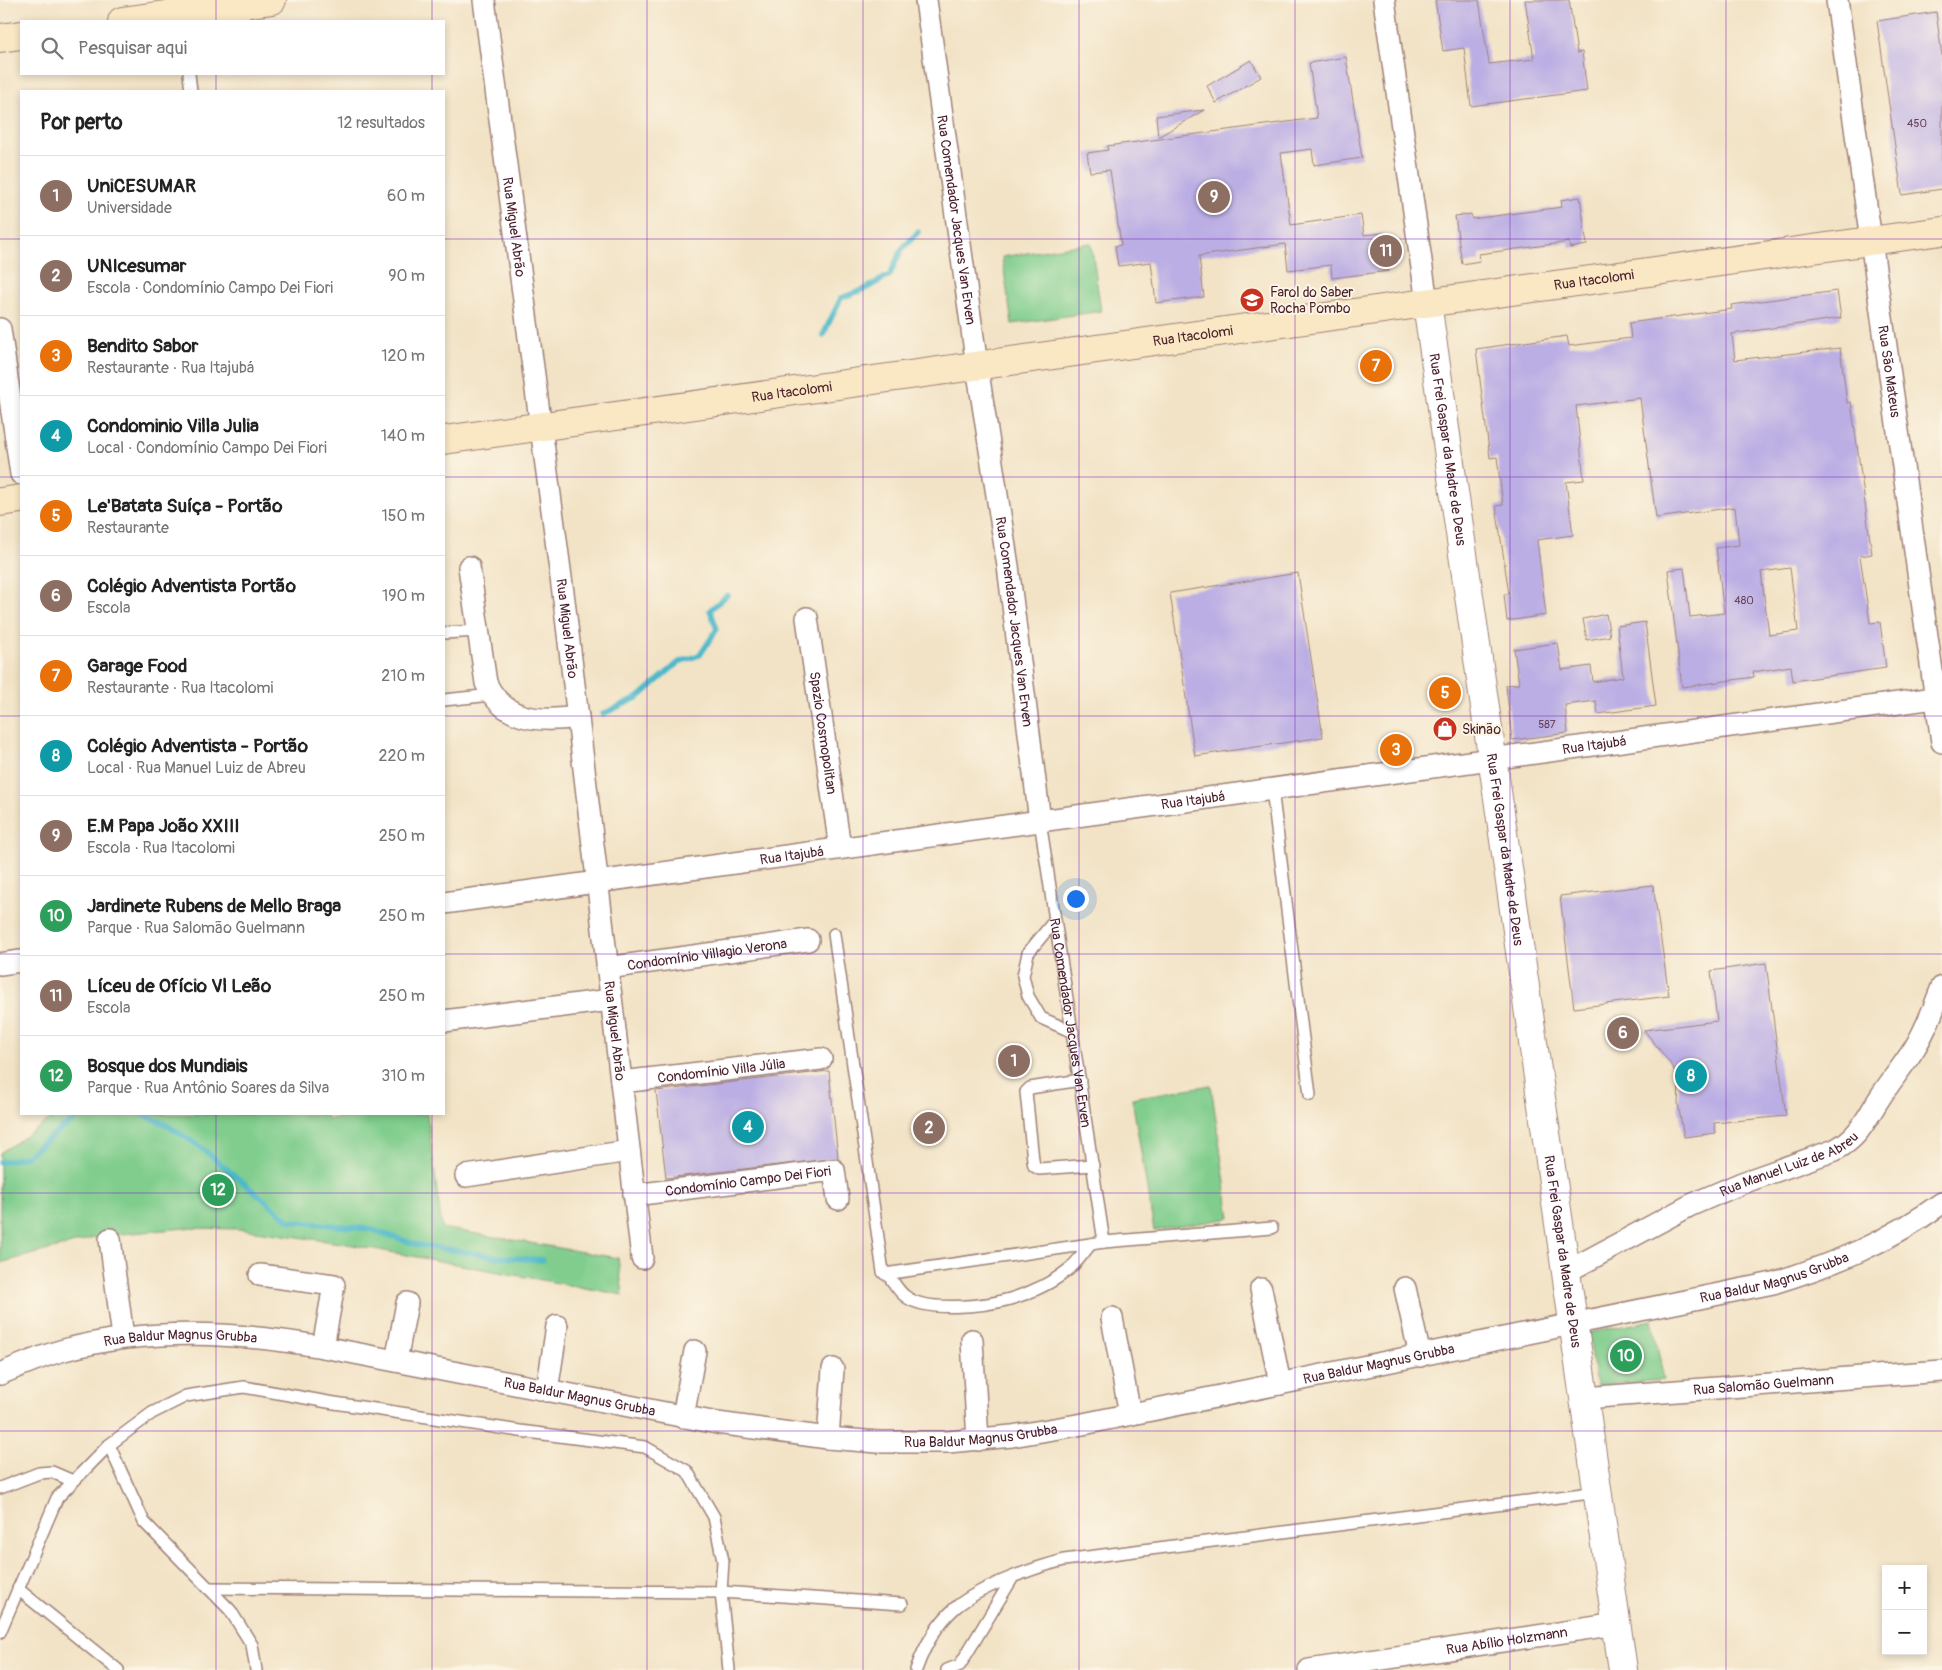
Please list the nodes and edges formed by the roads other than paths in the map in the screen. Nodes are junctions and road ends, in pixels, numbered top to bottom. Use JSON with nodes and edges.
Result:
{"nodes":[{"id":1,"x":272,"y":0,"type":"edge"},
{"id":2,"x":484,"y":0,"type":"edge"},
{"id":3,"x":926,"y":0,"type":"edge"},
{"id":4,"x":1384,"y":0,"type":"edge"},
{"id":5,"x":1837,"y":0,"type":"edge"},
{"id":6,"x":182,"y":17,"type":"edge"},
{"id":7,"x":137,"y":20,"type":"edge"},
{"id":8,"x":20,"y":35,"type":"edge"},
{"id":9,"x":0,"y":38,"type":"edge"},
{"id":10,"x":189,"y":75,"type":"edge"},
{"id":11,"x":191,"y":90,"type":"edge"},
{"id":12,"x":1942,"y":231,"type":"edge"},
{"id":13,"x":1870,"y":241,"type":"junction"},
{"id":14,"x":1427,"y":303,"type":"junction"},
{"id":15,"x":0,"y":329,"type":"edge"},
{"id":16,"x":977,"y":366,"type":"junction"},
{"id":17,"x":540,"y":426,"type":"junction"},
{"id":18,"x":445,"y":440,"type":"edge"},
{"id":19,"x":20,"y":467,"type":"edge"},
{"id":20,"x":20,"y":499,"type":"edge"},
{"id":21,"x":0,"y":502,"type":"edge"},
{"id":22,"x":469,"y":567,"type":"dead end"},
{"id":23,"x":807,"y":618,"type":"dead end"},
{"id":24,"x":478,"y":631,"type":"junction"},
{"id":25,"x":445,"y":633,"type":"edge"},
{"id":26,"x":492,"y":695,"type":"junction"},
{"id":27,"x":1938,"y":698,"type":"edge"},
{"id":28,"x":445,"y":700,"type":"edge"},
{"id":29,"x":578,"y":717,"type":"junction"},
{"id":30,"x":1942,"y":742,"type":"edge"},
{"id":31,"x":1492,"y":759,"type":"junction"},
{"id":32,"x":1272,"y":789,"type":"junction"},
{"id":33,"x":1040,"y":821,"type":"junction"},
{"id":34,"x":840,"y":848,"type":"junction"},
{"id":35,"x":597,"y":882,"type":"junction"},
{"id":36,"x":445,"y":903,"type":"edge"},
{"id":37,"x":1055,"y":920,"type":"junction"},
{"id":38,"x":834,"y":934,"type":"dead end"},
{"id":39,"x":808,"y":940,"type":"dead end"},
{"id":40,"x":20,"y":961,"type":"edge"},
{"id":41,"x":0,"y":964,"type":"edge"},
{"id":42,"x":607,"y":968,"type":"junction"},
{"id":43,"x":1942,"y":986,"type":"edge"},
{"id":44,"x":611,"y":1000,"type":"junction"},
{"id":45,"x":445,"y":1021,"type":"edge"},
{"id":46,"x":1073,"y":1032,"type":"junction"},
{"id":47,"x":821,"y":1059,"type":"dead end"},
{"id":48,"x":1080,"y":1080,"type":"junction"},
{"id":49,"x":621,"y":1082,"type":"junction"},
{"id":50,"x":1310,"y":1095,"type":"dead end"},
{"id":51,"x":629,"y":1151,"type":"junction"},
{"id":52,"x":1094,"y":1165,"type":"junction"},
{"id":53,"x":466,"y":1176,"type":"dead end"},
{"id":54,"x":634,"y":1195,"type":"junction"},
{"id":55,"x":838,"y":1199,"type":"dead end"},
{"id":56,"x":1942,"y":1202,"type":"edge"},
{"id":57,"x":1272,"y":1228,"type":"dead end"},
{"id":58,"x":110,"y":1239,"type":"dead end"},
{"id":59,"x":1104,"y":1242,"type":"junction"},
{"id":60,"x":1091,"y":1244,"type":"junction"},
{"id":61,"x":642,"y":1258,"type":"dead end"},
{"id":62,"x":1566,"y":1272,"type":"junction"},
{"id":63,"x":260,"y":1275,"type":"dead end"},
{"id":64,"x":888,"y":1275,"type":"junction"},
{"id":65,"x":1405,"y":1288,"type":"dead end"},
{"id":66,"x":1261,"y":1289,"type":"dead end"},
{"id":67,"x":407,"y":1303,"type":"dead end"},
{"id":68,"x":1112,"y":1318,"type":"dead end"},
{"id":69,"x":1574,"y":1325,"type":"junction"},
{"id":70,"x":557,"y":1326,"type":"dead end"},
{"id":71,"x":123,"y":1337,"type":"junction"},
{"id":72,"x":972,"y":1340,"type":"dead end"},
{"id":73,"x":323,"y":1347,"type":"junction"},
{"id":74,"x":695,"y":1351,"type":"dead end"},
{"id":75,"x":1420,"y":1356,"type":"junction"},
{"id":76,"x":396,"y":1361,"type":"junction"},
{"id":77,"x":833,"y":1369,"type":"dead end"},
{"id":78,"x":1942,"y":1371,"type":"edge"},
{"id":79,"x":0,"y":1374,"type":"edge"},
{"id":80,"x":1280,"y":1384,"type":"junction"},
{"id":81,"x":547,"y":1390,"type":"junction"},
{"id":82,"x":1584,"y":1398,"type":"junction"},
{"id":83,"x":1130,"y":1414,"type":"junction"},
{"id":84,"x":683,"y":1417,"type":"junction"},
{"id":85,"x":828,"y":1438,"type":"junction"},
{"id":86,"x":978,"y":1440,"type":"junction"},
{"id":87,"x":109,"y":1445,"type":"junction"},
{"id":88,"x":73,"y":1481,"type":"junction"},
{"id":89,"x":0,"y":1488,"type":"edge"},
{"id":90,"x":1598,"y":1492,"type":"junction"},
{"id":91,"x":1013,"y":1577,"type":"junction"},
{"id":92,"x":208,"y":1588,"type":"junction"},
{"id":93,"x":18,"y":1590,"type":"junction"},
{"id":94,"x":721,"y":1592,"type":"junction"},
{"id":95,"x":902,"y":1604,"type":"dead end"},
{"id":96,"x":1617,"y":1624,"type":"junction"},
{"id":97,"x":0,"y":1632,"type":"edge"},
{"id":98,"x":118,"y":1670,"type":"edge"},
{"id":99,"x":256,"y":1670,"type":"edge"},
{"id":100,"x":729,"y":1670,"type":"edge"},
{"id":101,"x":916,"y":1670,"type":"edge"},
{"id":102,"x":947,"y":1670,"type":"edge"},
{"id":103,"x":1309,"y":1670,"type":"edge"},
{"id":104,"x":1623,"y":1670,"type":"edge"}],
"edges":[{"from":1,"to":6,"type":"main road"},
{"from":2,"to":17,"type":"street","name":"Rua Miguel Abrão"},
{"from":3,"to":16,"type":"street","name":"Rua Comendador Jacques Van Erven"},
{"from":4,"to":14,"type":"street","name":"Rua Frei Gaspar da Madre de Deus"},
{"from":5,"to":13,"type":"street","name":"Rua São Mateus"},
{"from":6,"to":7,"type":"main road"},
{"from":8,"to":9,"type":"main road"},
{"from":10,"to":11,"type":"lane"},
{"from":12,"to":13,"type":"main road","name":"Rua Itacolomi"},
{"from":13,"to":14,"type":"main road","name":"Rua Itacolomi"},
{"from":13,"to":27,"type":"street","name":"Rua São Mateus"},
{"from":14,"to":16,"type":"main road","name":"Rua Itacolomi"},
{"from":14,"to":31,"type":"street","name":"Rua Frei Gaspar da Madre de Deus"},
{"from":15,"to":19,"type":"street"},
{"from":16,"to":17,"type":"main road","name":"Rua Itacolomi"},
{"from":16,"to":33,"type":"street","name":"Rua Comendador Jacques Van Erven"},
{"from":17,"to":18,"type":"main road","name":"Rua Itacolomi"},
{"from":17,"to":29,"type":"street","name":"Rua Miguel Abrão"},
{"from":20,"to":21,"type":"main road"},
{"from":22,"to":24,"type":"street"},
{"from":23,"to":34,"type":"street","name":"Spazio Cosmopolitan"},
{"from":24,"to":25,"type":"lane"},
{"from":24,"to":26,"type":"street"},
{"from":26,"to":28,"type":"lane"},
{"from":26,"to":29,"type":"street"},
{"from":27,"to":30,"type":"street","name":"Rua São Mateus"},
{"from":27,"to":31,"type":"street","name":"Rua Itajubá"},
{"from":29,"to":35,"type":"street","name":"Rua Miguel Abrão"},
{"from":31,"to":32,"type":"street","name":"Rua Itajubá"},
{"from":31,"to":62,"type":"street","name":"Rua Frei Gaspar da Madre de Deus"},
{"from":32,"to":33,"type":"street","name":"Rua Itajubá"},
{"from":32,"to":50,"type":"lane"},
{"from":33,"to":34,"type":"street","name":"Rua Itajubá"},
{"from":33,"to":37,"type":"lane","name":"Rua Comendador Jacques Van Erven"},
{"from":34,"to":35,"type":"street","name":"Rua Itajubá"},
{"from":35,"to":36,"type":"street","name":"Rua Itajubá"},
{"from":35,"to":42,"type":"street","name":"Rua Miguel Abrão"},
{"from":37,"to":46,"type":"lane","name":"Rua Comendador Jacques Van Erven"},
{"from":37,"to":46,"type":"lane"},
{"from":38,"to":64,"type":"lane"},
{"from":39,"to":42,"type":"street","name":"Condomínio Villagio Verona"},
{"from":40,"to":41,"type":"street"},
{"from":42,"to":44,"type":"street","name":"Rua Miguel Abrão"},
{"from":43,"to":62,"type":"street","name":"Rua Manuel Luiz de Abreu"},
{"from":44,"to":45,"type":"street"},
{"from":44,"to":49,"type":"street","name":"Rua Miguel Abrão"},
{"from":46,"to":48,"type":"lane","name":"Rua Comendador Jacques Van Erven"},
{"from":47,"to":49,"type":"street","name":"Condomínio Villa Júlia"},
{"from":48,"to":52,"type":"lane","name":"Rua Comendador Jacques Van Erven"},
{"from":48,"to":52,"type":"lane"},
{"from":49,"to":51,"type":"street","name":"Rua Miguel Abrão"},
{"from":51,"to":53,"type":"street"},
{"from":51,"to":54,"type":"street","name":"Rua Miguel Abrão"},
{"from":52,"to":59,"type":"lane","name":"Rua Comendador Jacques Van Erven"},
{"from":54,"to":55,"type":"street","name":"Condomínio Campo Dei Fiori"},
{"from":54,"to":61,"type":"street","name":"Rua Miguel Abrão"},
{"from":56,"to":69,"type":"street","name":"Rua Baldur Magnus Grubba"},
{"from":57,"to":59,"type":"lane"},
{"from":58,"to":71,"type":"street"},
{"from":59,"to":60,"type":"lane"},
{"from":60,"to":64,"type":"lane"},
{"from":60,"to":64,"type":"lane"},
{"from":62,"to":69,"type":"street","name":"Rua Frei Gaspar da Madre de Deus"},
{"from":63,"to":73,"type":"street"},
{"from":65,"to":75,"type":"street"},
{"from":66,"to":80,"type":"street"},
{"from":67,"to":76,"type":"street"},
{"from":68,"to":83,"type":"street"},
{"from":69,"to":75,"type":"street","name":"Rua Baldur Magnus Grubba"},
{"from":69,"to":82,"type":"street","name":"Rua Frei Gaspar da Madre de Deus"},
{"from":70,"to":81,"type":"street"},
{"from":71,"to":73,"type":"street","name":"Rua Baldur Magnus Grubba"},
{"from":71,"to":79,"type":"street","name":"Rua Baldur Magnus Grubba"},
{"from":72,"to":86,"type":"street"},
{"from":73,"to":76,"type":"street","name":"Rua Baldur Magnus Grubba"},
{"from":74,"to":84,"type":"street"},
{"from":75,"to":80,"type":"street","name":"Rua Baldur Magnus Grubba"},
{"from":76,"to":81,"type":"street","name":"Rua Baldur Magnus Grubba"},
{"from":77,"to":85,"type":"street"},
{"from":78,"to":82,"type":"street","name":"Rua Salomão Guelmann"},
{"from":80,"to":83,"type":"street","name":"Rua Baldur Magnus Grubba"},
{"from":81,"to":84,"type":"street","name":"Rua Baldur Magnus Grubba"},
{"from":82,"to":90,"type":"street","name":"Rua Frei Gaspar da Madre de Deus"},
{"from":83,"to":86,"type":"street","name":"Rua Baldur Magnus Grubba"},
{"from":84,"to":85,"type":"street","name":"Rua Baldur Magnus Grubba"},
{"from":85,"to":86,"type":"street","name":"Rua Baldur Magnus Grubba"},
{"from":87,"to":88,"type":"lane"},
{"from":87,"to":92,"type":"lane"},
{"from":87,"to":94,"type":"lane"},
{"from":88,"to":89,"type":"lane"},
{"from":88,"to":93,"type":"lane"},
{"from":90,"to":91,"type":"lane"},
{"from":90,"to":96,"type":"street","name":"Rua Frei Gaspar da Madre de Deus"},
{"from":91,"to":101,"type":"lane"},
{"from":91,"to":102,"type":"lane"},
{"from":92,"to":94,"type":"lane"},
{"from":92,"to":99,"type":"lane"},
{"from":93,"to":97,"type":"lane"},
{"from":93,"to":98,"type":"lane"},
{"from":94,"to":95,"type":"lane"},
{"from":94,"to":100,"type":"lane"},
{"from":96,"to":103,"type":"street","name":"Rua Abílio Holzmann"},
{"from":96,"to":104,"type":"street","name":"Rua Frei Gaspar da Madre de Deus"}]}
